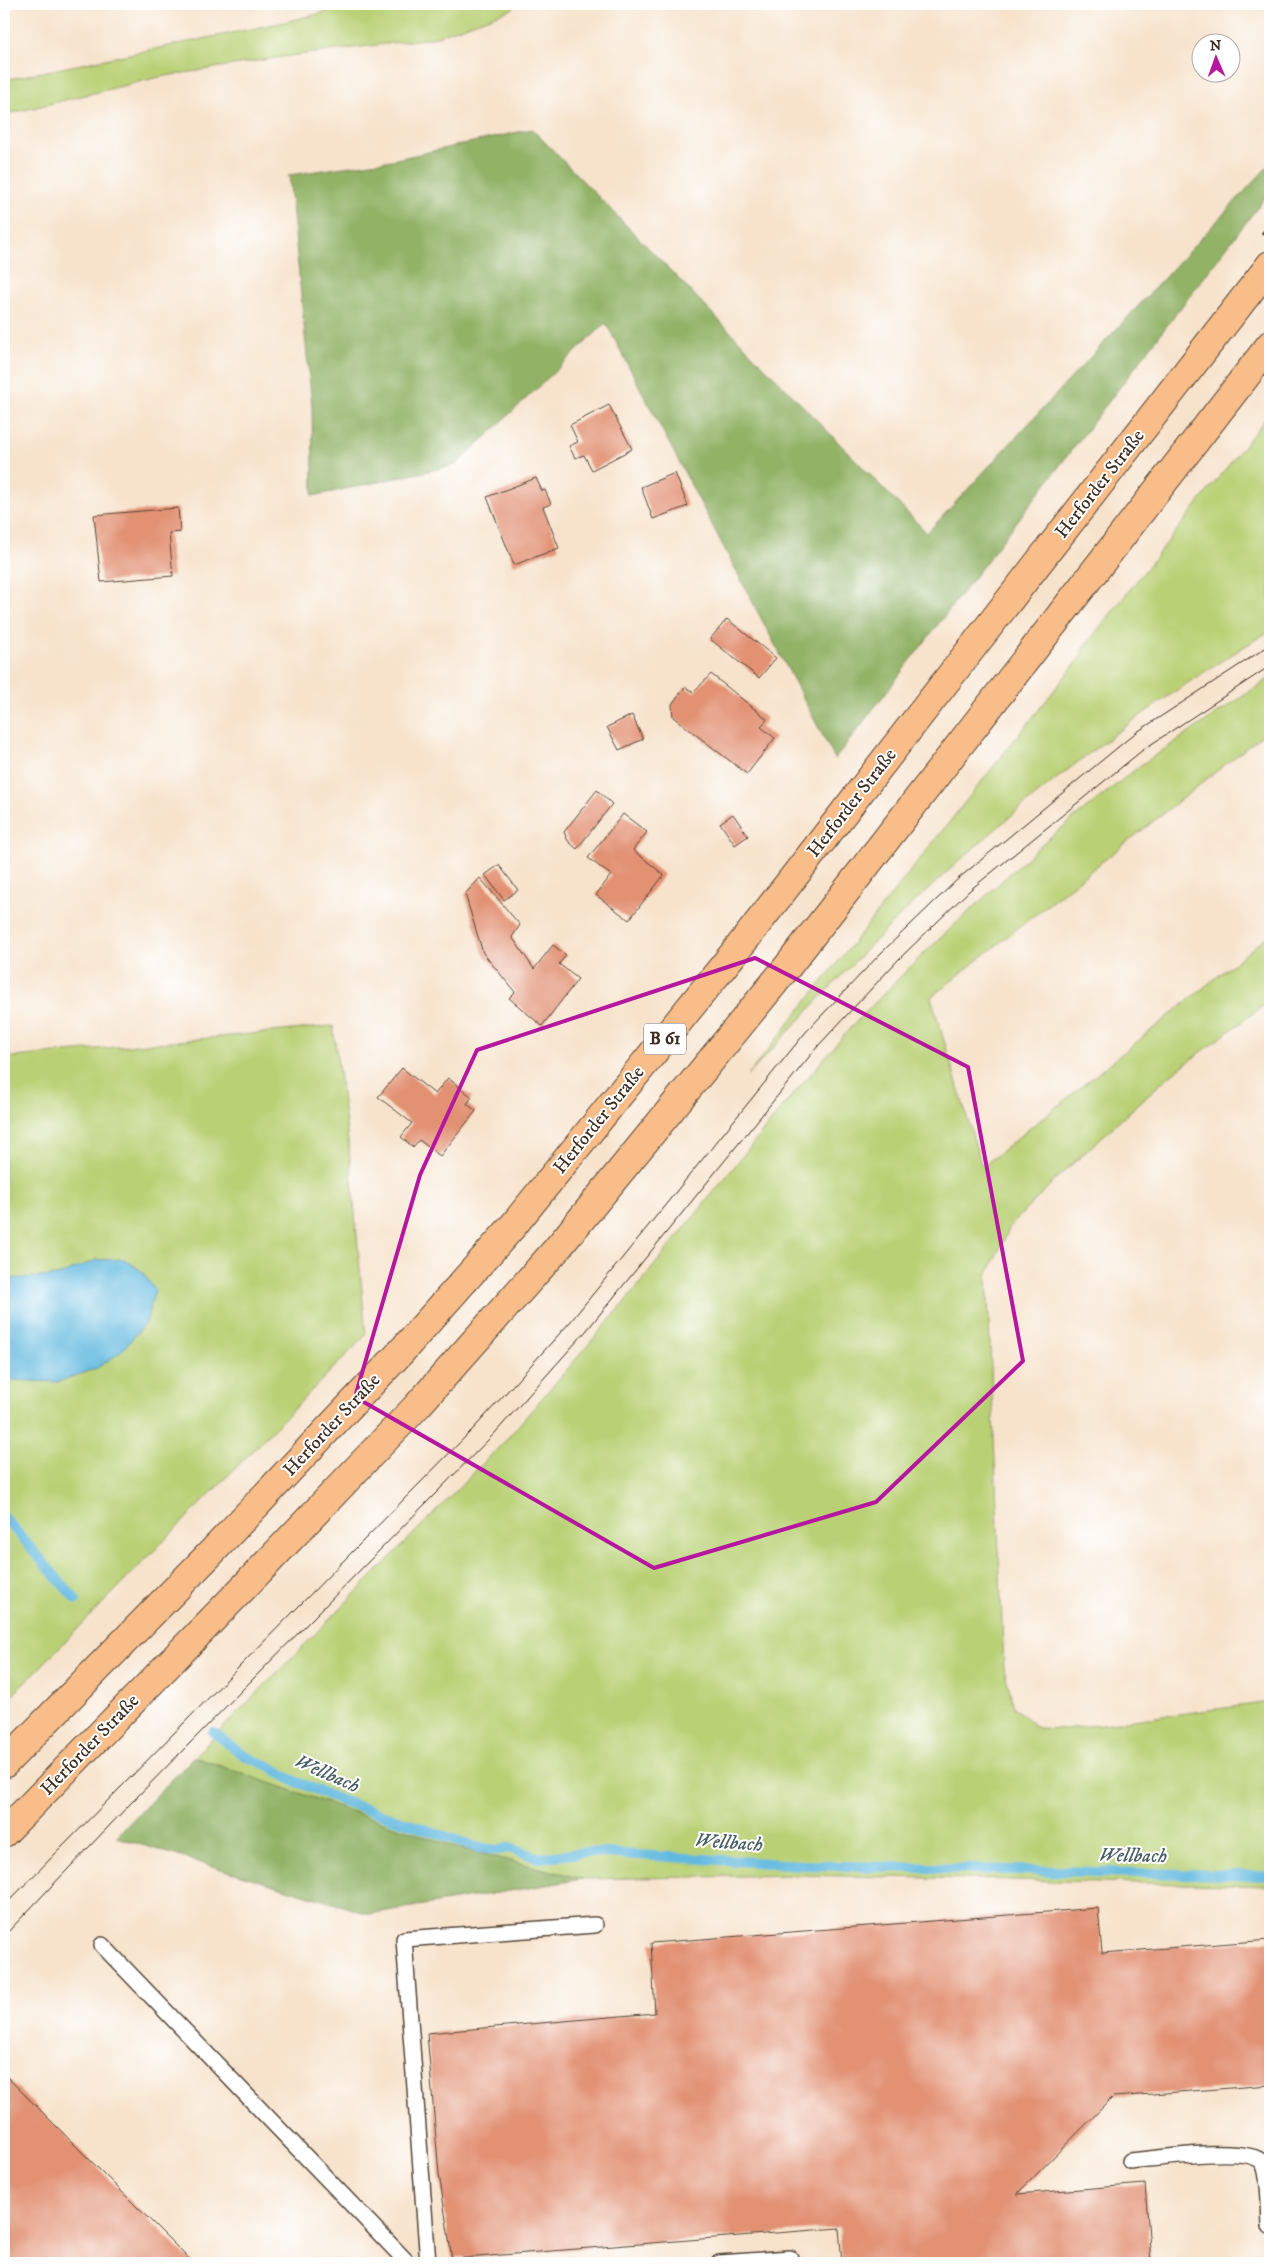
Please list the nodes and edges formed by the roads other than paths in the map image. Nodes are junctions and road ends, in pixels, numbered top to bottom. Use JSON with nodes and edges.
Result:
{"nodes":[{"id":1,"x":1270,"y":265,"type":"edge"},
{"id":2,"x":1270,"y":345,"type":"edge"},
{"id":3,"x":4,"y":1764,"type":"edge"},
{"id":4,"x":4,"y":1833,"type":"edge"},
{"id":5,"x":595,"y":1925,"type":"dead end"},
{"id":6,"x":102,"y":1945,"type":"dead end"},
{"id":7,"x":1130,"y":2161,"type":"dead end"},
{"id":8,"x":1270,"y":2226,"type":"edge"},
{"id":9,"x":408,"y":2263,"type":"edge"},
{"id":10,"x":428,"y":2263,"type":"edge"},
{"id":11,"x":719,"y":2263,"type":"edge"},
{"id":12,"x":791,"y":2263,"type":"edge"}],
"edges":[{"from":1,"to":3,"type":"main road","name":"Herforder Straße","number":"B 61"},
{"from":2,"to":4,"type":"main road","name":"Herforder Straße","number":"B 61"},
{"from":5,"to":10,"type":"lane"},
{"from":6,"to":9,"type":"lane"},
{"from":7,"to":8,"type":"lane"},
{"from":11,"to":12,"type":"lane"}]}
